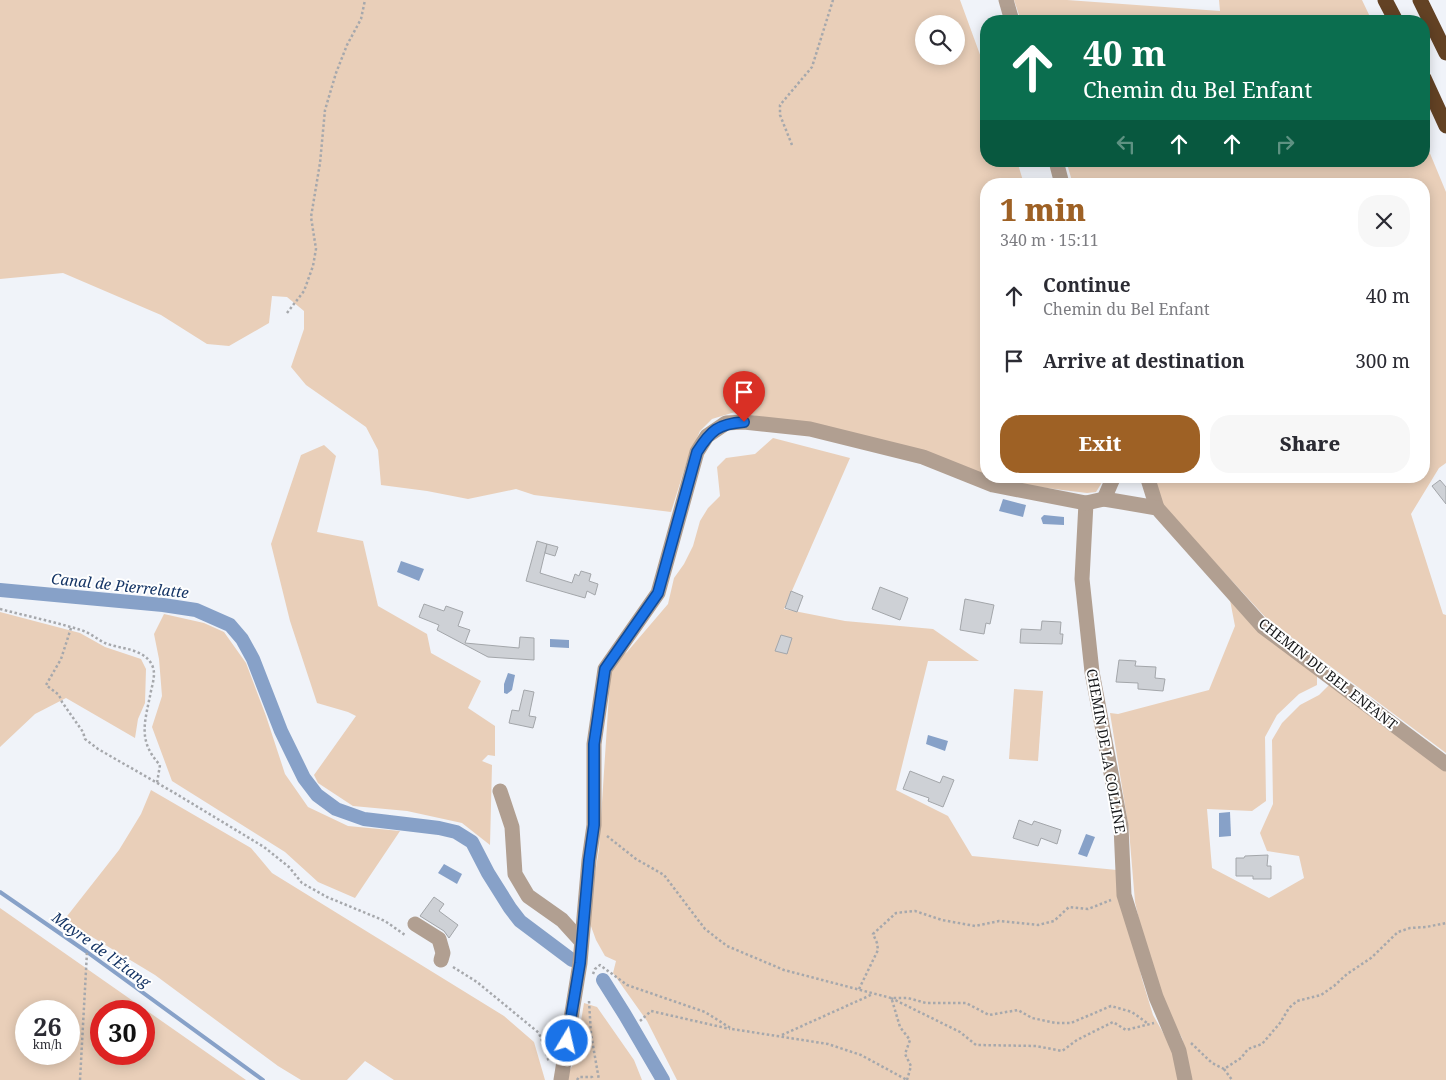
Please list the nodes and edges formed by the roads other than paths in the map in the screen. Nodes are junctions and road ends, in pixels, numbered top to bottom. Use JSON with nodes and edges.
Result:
{"nodes":[{"id":1,"x":1006,"y":0,"type":"edge"},
{"id":2,"x":1385,"y":0,"type":"edge"},
{"id":3,"x":1420,"y":0,"type":"edge"},
{"id":4,"x":1010,"y":15,"type":"edge"},
{"id":5,"x":1393,"y":15,"type":"edge"},
{"id":6,"x":1427,"y":15,"type":"edge"},
{"id":7,"x":1430,"y":20,"type":"edge"},
{"id":8,"x":1446,"y":53,"type":"edge"},
{"id":9,"x":1430,"y":91,"type":"edge"},
{"id":10,"x":1446,"y":126,"type":"edge"},
{"id":11,"x":980,"y":481,"type":"edge"},
{"id":12,"x":986,"y":483,"type":"edge"},
{"id":13,"x":1111,"y":483,"type":"edge"},
{"id":14,"x":1149,"y":483,"type":"edge"},
{"id":15,"x":1104,"y":499,"type":"junction"},
{"id":16,"x":1086,"y":503,"type":"junction"},
{"id":17,"x":1157,"y":508,"type":"junction"},
{"id":18,"x":1446,"y":764,"type":"edge"},
{"id":19,"x":500,"y":792,"type":"dead end"},
{"id":20,"x":415,"y":924,"type":"dead end"},
{"id":21,"x":581,"y":941,"type":"junction"},
{"id":22,"x":441,"y":960,"type":"road end"},
{"id":23,"x":556,"y":1075,"type":"edge"},
{"id":24,"x":1184,"y":1080,"type":"edge"}],
"edges":[{"from":1,"to":4,"type":"street"},
{"from":2,"to":5,"type":"highway"},
{"from":3,"to":6,"type":"highway"},
{"from":7,"to":8,"type":"highway"},
{"from":9,"to":10,"type":"highway"},
{"from":11,"to":21,"type":"street"},
{"from":12,"to":16,"type":"street"},
{"from":13,"to":15,"type":"street"},
{"from":14,"to":17,"type":"street"},
{"from":15,"to":16,"type":"street"},
{"from":15,"to":17,"type":"street"},
{"from":16,"to":24,"type":"street","name":"CHEMIN DE LA COLLINE"},
{"from":17,"to":18,"type":"street","name":"CHEMIN DU BEL ENFANT"},
{"from":19,"to":21,"type":"street"},
{"from":20,"to":22,"type":"street"},
{"from":21,"to":23,"type":"street"}]}
